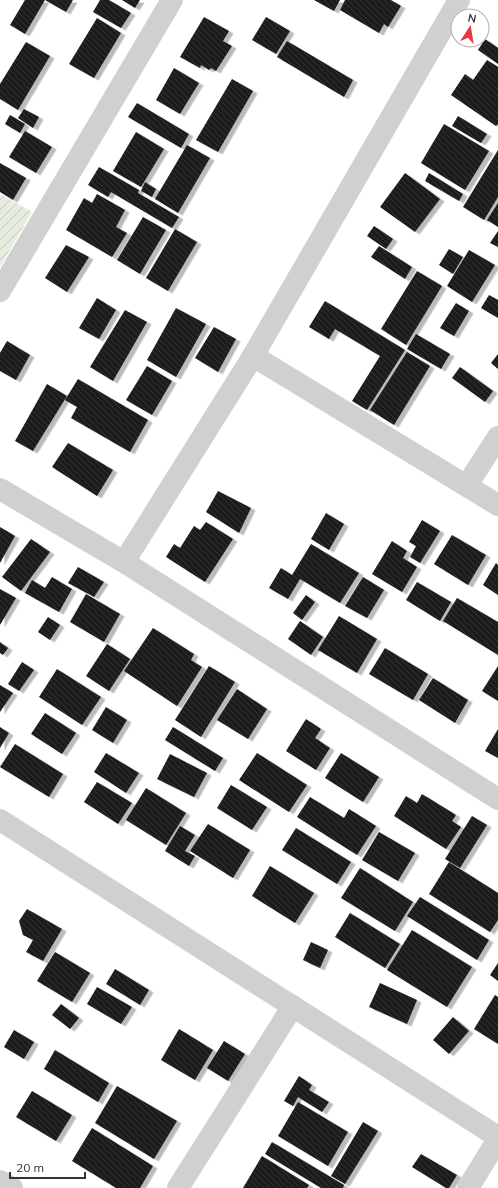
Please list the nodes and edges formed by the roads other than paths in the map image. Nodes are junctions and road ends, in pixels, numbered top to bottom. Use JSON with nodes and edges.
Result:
{"nodes":[{"id":1,"x":172,"y":0,"type":"edge"},
{"id":2,"x":459,"y":0,"type":"edge"},
{"id":3,"x":0,"y":291,"type":"edge"},
{"id":4,"x":253,"y":356,"type":"junction"},
{"id":5,"x":498,"y":437,"type":"edge"},
{"id":6,"x":467,"y":485,"type":"junction"},
{"id":7,"x":0,"y":489,"type":"edge"},
{"id":8,"x":498,"y":505,"type":"edge"},
{"id":9,"x":124,"y":562,"type":"junction"},
{"id":10,"x":498,"y":799,"type":"edge"},
{"id":11,"x":0,"y":820,"type":"edge"},
{"id":12,"x":293,"y":1006,"type":"junction"},
{"id":13,"x":498,"y":1138,"type":"edge"},
{"id":14,"x":0,"y":1181,"type":"edge"},
{"id":15,"x":12,"y":1188,"type":"edge"},
{"id":16,"x":178,"y":1188,"type":"edge"},
{"id":17,"x":468,"y":1188,"type":"edge"}],
"edges":[{"from":1,"to":3,"type":"street"},
{"from":2,"to":4,"type":"street"},
{"from":4,"to":6,"type":"street"},
{"from":4,"to":9,"type":"street"},
{"from":5,"to":6,"type":"street"},
{"from":6,"to":8,"type":"street"},
{"from":7,"to":9,"type":"street"},
{"from":9,"to":10,"type":"street"},
{"from":11,"to":12,"type":"street"},
{"from":12,"to":13,"type":"street"},
{"from":12,"to":16,"type":"street"},
{"from":13,"to":17,"type":"street"},
{"from":14,"to":15,"type":"street"}]}
